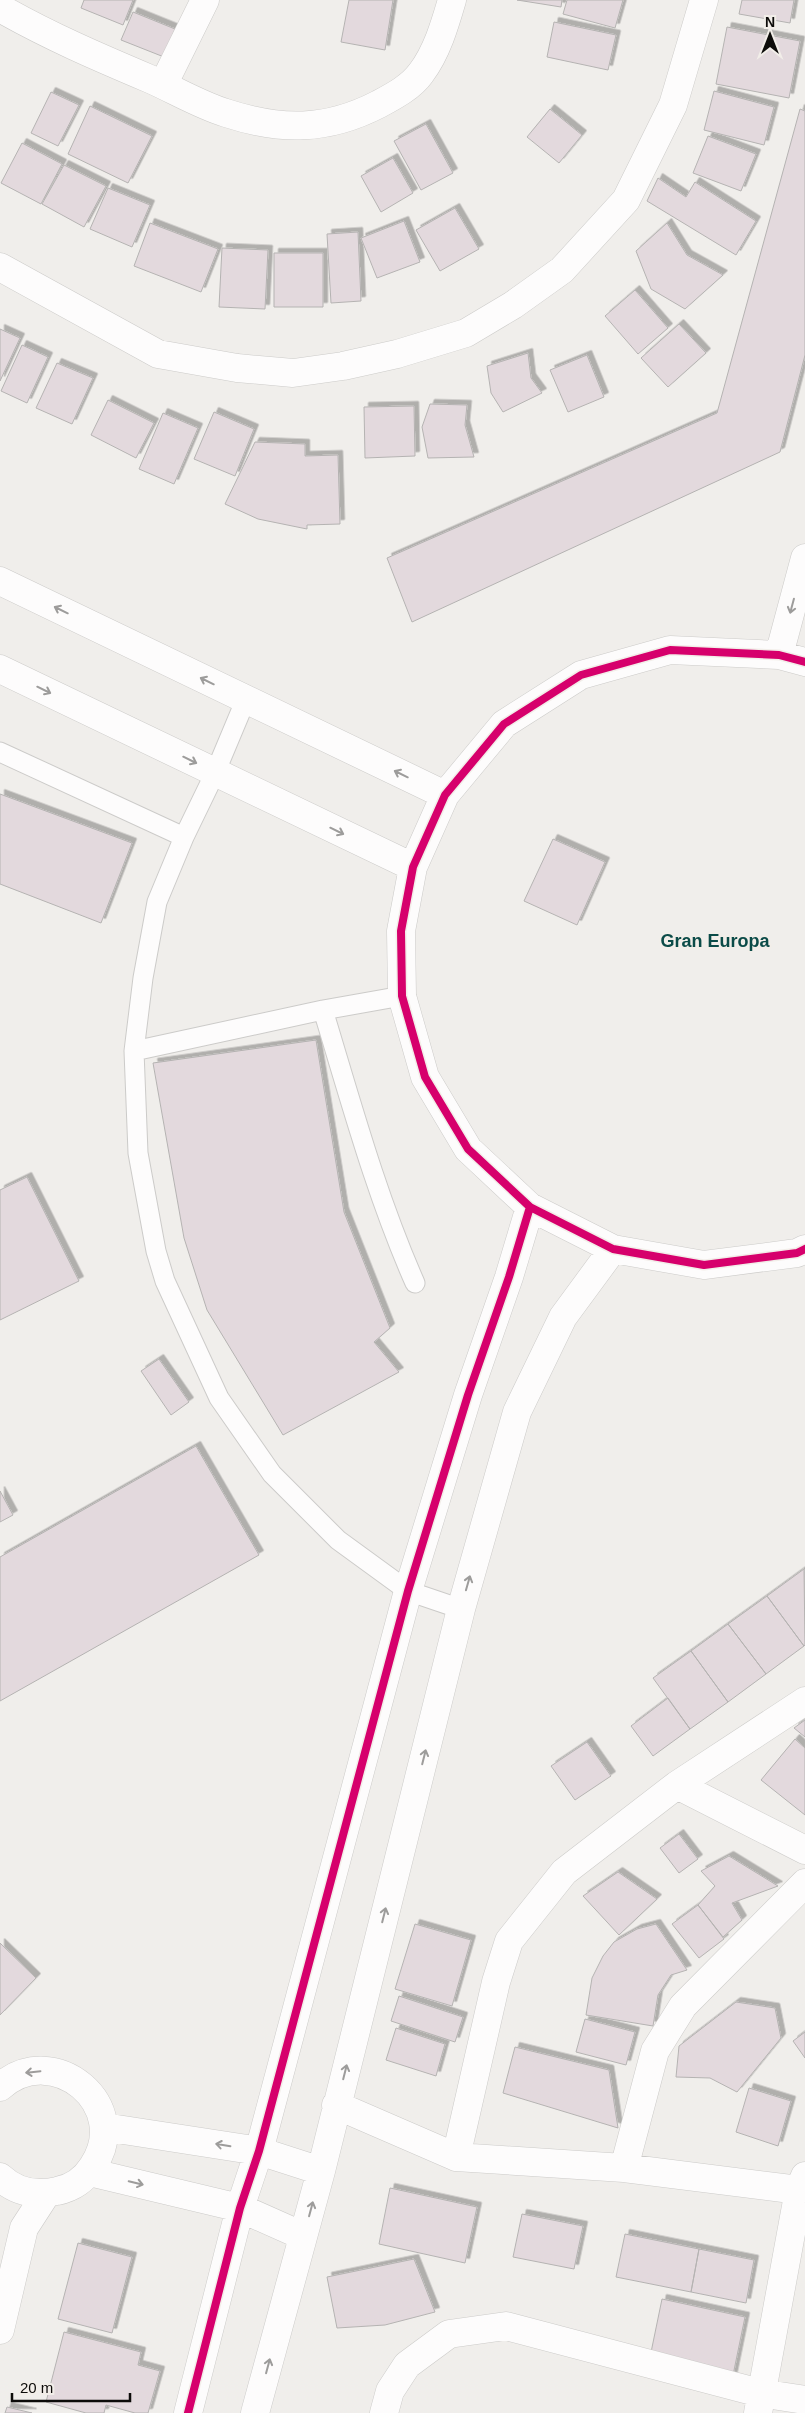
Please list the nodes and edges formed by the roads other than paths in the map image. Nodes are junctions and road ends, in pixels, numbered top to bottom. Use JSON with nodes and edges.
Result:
{"nodes":[{"id":1,"x":205,"y":0,"type":"edge"},
{"id":2,"x":452,"y":0,"type":"edge"},
{"id":3,"x":704,"y":0,"type":"edge"},
{"id":4,"x":0,"y":8,"type":"edge"},
{"id":5,"x":164,"y":85,"type":"junction"},
{"id":6,"x":0,"y":267,"type":"edge"},
{"id":7,"x":805,"y":558,"type":"edge"},
{"id":8,"x":0,"y":581,"type":"edge"},
{"id":9,"x":779,"y":655,"type":"junction"},
{"id":10,"x":805,"y":662,"type":"edge"},
{"id":11,"x":0,"y":669,"type":"edge"},
{"id":12,"x":246,"y":699,"type":"junction"},
{"id":13,"x":0,"y":752,"type":"edge"},
{"id":14,"x":215,"y":772,"type":"junction"},
{"id":15,"x":445,"y":795,"type":"junction"},
{"id":16,"x":184,"y":837,"type":"junction"},
{"id":17,"x":413,"y":867,"type":"junction"},
{"id":18,"x":402,"y":996,"type":"junction"},
{"id":19,"x":324,"y":1010,"type":"junction"},
{"id":20,"x":134,"y":1051,"type":"junction"},
{"id":21,"x":530,"y":1207,"type":"junction"},
{"id":22,"x":805,"y":1249,"type":"edge"},
{"id":23,"x":613,"y":1250,"type":"junction"},
{"id":24,"x":416,"y":1283,"type":"dead end"},
{"id":25,"x":408,"y":1591,"type":"junction"},
{"id":26,"x":461,"y":1609,"type":"junction"},
{"id":27,"x":805,"y":1702,"type":"edge"},
{"id":28,"x":677,"y":1785,"type":"junction"},
{"id":29,"x":805,"y":1850,"type":"edge"},
{"id":30,"x":805,"y":1883,"type":"edge"},
{"id":31,"x":0,"y":2087,"type":"edge"},
{"id":32,"x":336,"y":2104,"type":"junction"},
{"id":33,"x":104,"y":2127,"type":"junction"},
{"id":34,"x":259,"y":2151,"type":"junction"},
{"id":35,"x":456,"y":2157,"type":"junction"},
{"id":36,"x":624,"y":2168,"type":"junction"},
{"id":37,"x":321,"y":2171,"type":"junction"},
{"id":38,"x":89,"y":2172,"type":"junction"},
{"id":39,"x":0,"y":2177,"type":"edge"},
{"id":40,"x":802,"y":2183,"type":"edge"},
{"id":41,"x":46,"y":2194,"type":"junction"},
{"id":42,"x":240,"y":2208,"type":"junction"},
{"id":43,"x":303,"y":2236,"type":"junction"},
{"id":44,"x":0,"y":2330,"type":"edge"},
{"id":45,"x":805,"y":2400,"type":"edge"},
{"id":46,"x":759,"y":2403,"type":"edge"},
{"id":47,"x":188,"y":2413,"type":"edge"},
{"id":48,"x":255,"y":2413,"type":"edge"},
{"id":49,"x":384,"y":2413,"type":"edge"}],
"edges":[{"from":1,"to":5,"type":"street"},
{"from":2,"to":5,"type":"street"},
{"from":3,"to":6,"type":"street"},
{"from":4,"to":5,"type":"street"},
{"from":7,"to":9,"type":"street","one_way":true},
{"from":12,"to":8,"type":"street","one_way":true},
{"from":9,"to":10,"type":"street"},
{"from":9,"to":15,"type":"street"},
{"from":11,"to":14,"type":"street","one_way":true},
{"from":12,"to":14,"type":"lane"},
{"from":15,"to":12,"type":"street","one_way":true},
{"from":13,"to":16,"type":"lane"},
{"from":14,"to":16,"type":"lane"},
{"from":14,"to":17,"type":"street","one_way":true},
{"from":15,"to":17,"type":"street"},
{"from":16,"to":20,"type":"lane"},
{"from":17,"to":18,"type":"street"},
{"from":18,"to":19,"type":"lane"},
{"from":18,"to":21,"type":"street"},
{"from":19,"to":20,"type":"lane"},
{"from":19,"to":24,"type":"lane"},
{"from":20,"to":25,"type":"lane"},
{"from":21,"to":23,"type":"street"},
{"from":21,"to":25,"type":"street"},
{"from":22,"to":23,"type":"street"},
{"from":26,"to":23,"type":"street","one_way":true},
{"from":25,"to":26,"type":"lane"},
{"from":25,"to":34,"type":"street"},
{"from":32,"to":26,"type":"street","one_way":true},
{"from":27,"to":28,"type":"street"},
{"from":28,"to":29,"type":"street"},
{"from":28,"to":35,"type":"street"},
{"from":30,"to":36,"type":"street"},
{"from":33,"to":31,"type":"street","one_way":true},
{"from":32,"to":35,"type":"street"},
{"from":32,"to":37,"type":"street"},
{"from":34,"to":33,"type":"street","one_way":true},
{"from":33,"to":38,"type":"street"},
{"from":34,"to":37,"type":"street"},
{"from":34,"to":42,"type":"street"},
{"from":35,"to":36,"type":"street"},
{"from":36,"to":40,"type":"street"},
{"from":43,"to":37,"type":"street","one_way":true},
{"from":38,"to":41,"type":"street"},
{"from":38,"to":42,"type":"street","one_way":true},
{"from":39,"to":41,"type":"street"},
{"from":40,"to":46,"type":"street"},
{"from":41,"to":44,"type":"street"},
{"from":42,"to":43,"type":"street"},
{"from":42,"to":47,"type":"street"},
{"from":48,"to":43,"type":"street","one_way":true},
{"from":45,"to":46,"type":"street"},
{"from":46,"to":49,"type":"street"}]}
